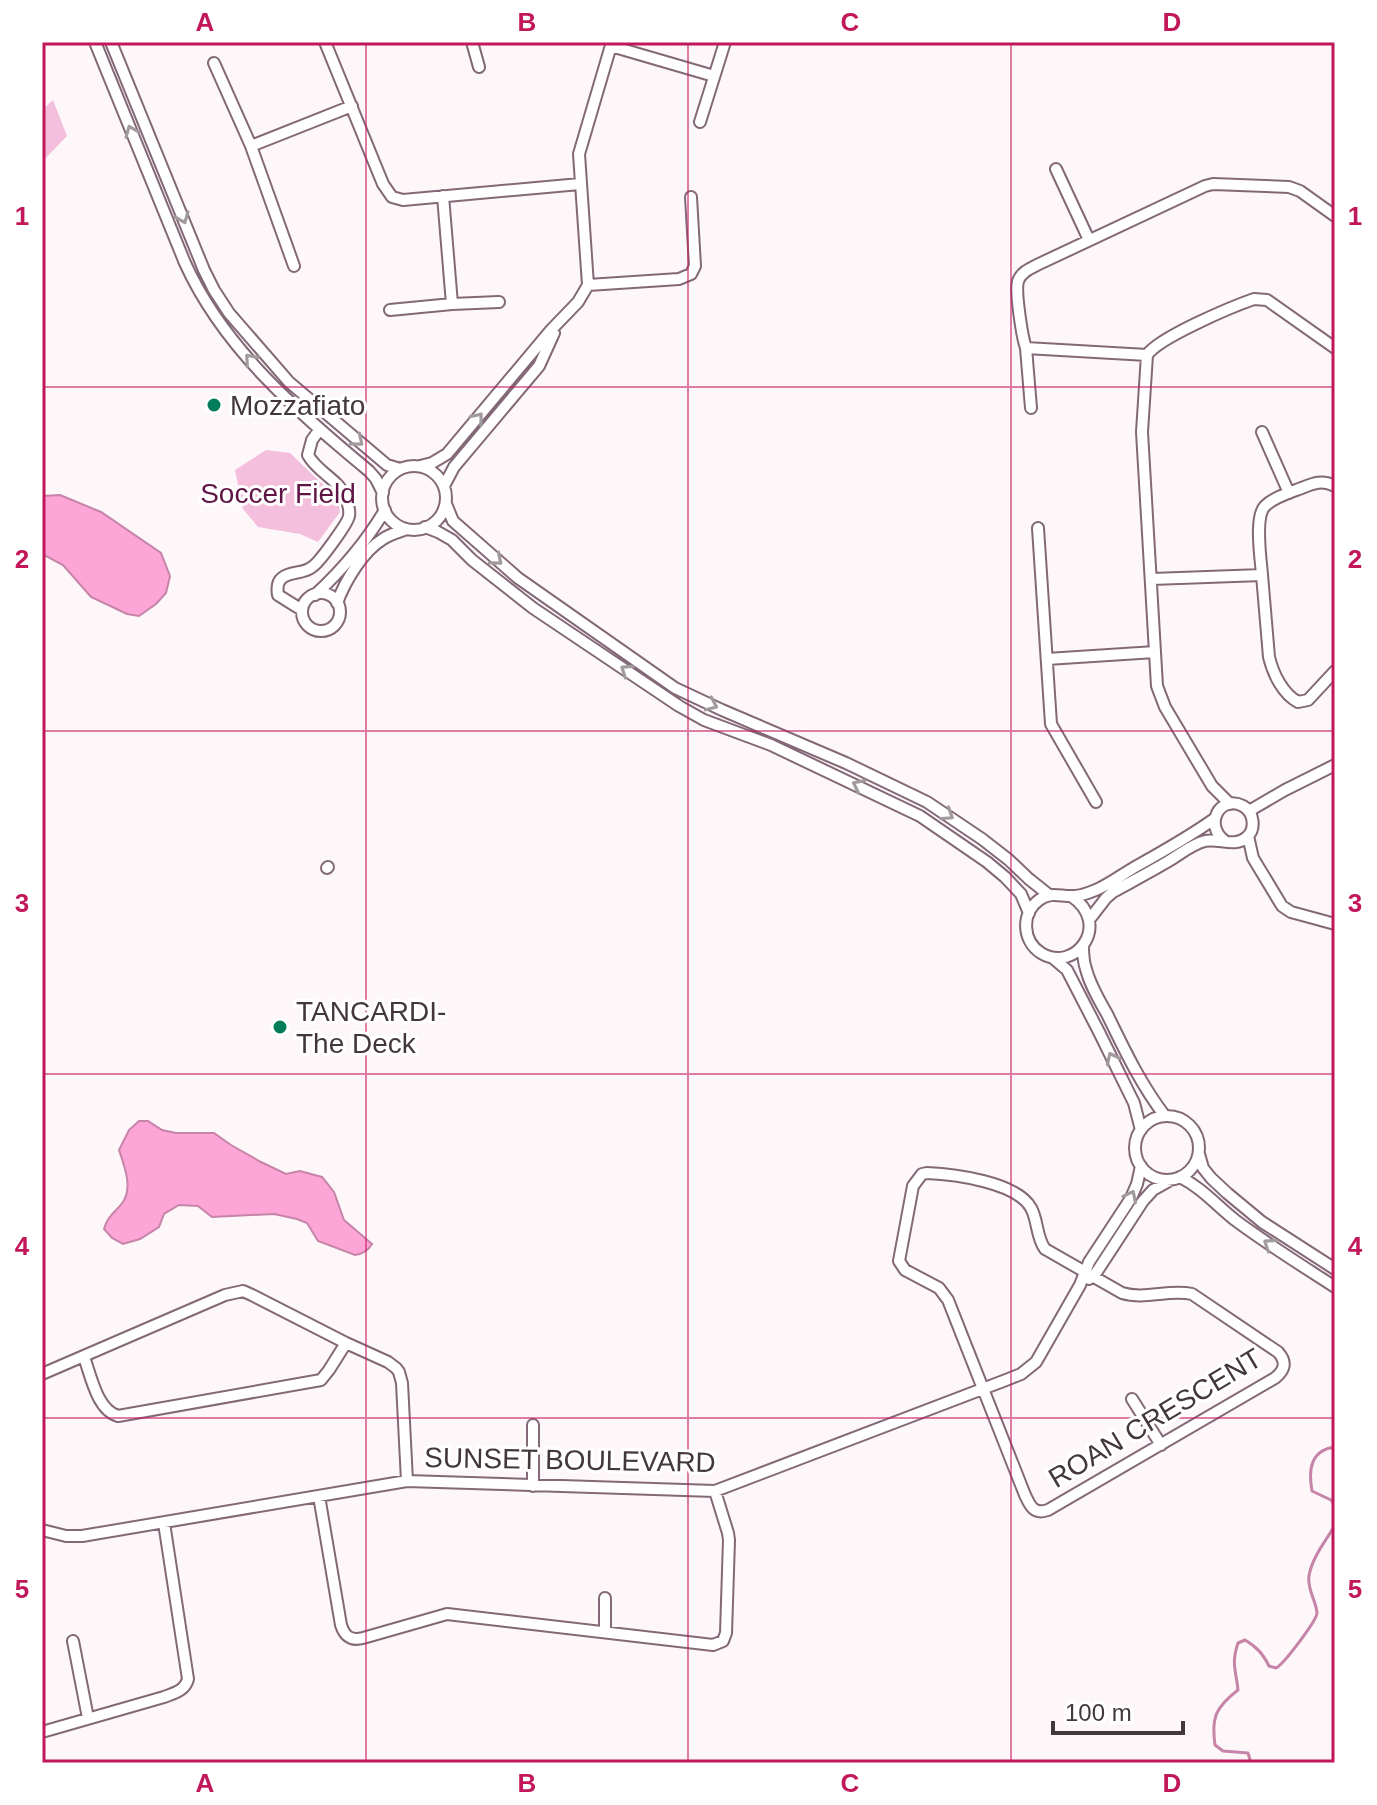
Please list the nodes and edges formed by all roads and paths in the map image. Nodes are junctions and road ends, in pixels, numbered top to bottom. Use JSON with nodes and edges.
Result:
{"nodes":[{"id":1,"x":95,"y":42,"type":"edge"},
{"id":2,"x":111,"y":42,"type":"edge"},
{"id":3,"x":325,"y":42,"type":"edge"},
{"id":4,"x":472,"y":42,"type":"edge"},
{"id":5,"x":725,"y":42,"type":"edge"},
{"id":6,"x":611,"y":44,"type":"edge"},
{"id":7,"x":214,"y":63,"type":"dead end"},
{"id":8,"x":479,"y":67,"type":"dead end"},
{"id":9,"x":714,"y":76,"type":"junction"},
{"id":10,"x":352,"y":106,"type":"junction"},
{"id":11,"x":700,"y":122,"type":"dead end"},
{"id":12,"x":251,"y":146,"type":"junction"},
{"id":13,"x":1056,"y":169,"type":"dead end"},
{"id":14,"x":580,"y":184,"type":"junction"},
{"id":15,"x":443,"y":196,"type":"junction"},
{"id":16,"x":691,"y":197,"type":"dead end"},
{"id":17,"x":1335,"y":216,"type":"edge"},
{"id":18,"x":1089,"y":240,"type":"junction"},
{"id":19,"x":294,"y":266,"type":"dead end"},
{"id":20,"x":588,"y":285,"type":"junction"},
{"id":21,"x":499,"y":302,"type":"dead end"},
{"id":22,"x":452,"y":304,"type":"junction"},
{"id":23,"x":390,"y":310,"type":"dead end"},
{"id":24,"x":557,"y":324,"type":"junction"},
{"id":25,"x":1026,"y":348,"type":"junction"},
{"id":26,"x":1335,"y":348,"type":"edge"},
{"id":27,"x":1147,"y":355,"type":"junction"},
{"id":28,"x":520,"y":366,"type":"junction"},
{"id":29,"x":531,"y":376,"type":"junction"},
{"id":30,"x":499,"y":392,"type":"junction"},
{"id":31,"x":510,"y":401,"type":"junction"},
{"id":32,"x":1031,"y":408,"type":"dead end"},
{"id":33,"x":320,"y":429,"type":"junction"},
{"id":34,"x":1262,"y":432,"type":"dead end"},
{"id":35,"x":420,"y":466,"type":"junction"},
{"id":36,"x":400,"y":469,"type":"junction"},
{"id":37,"x":444,"y":486,"type":"junction"},
{"id":38,"x":1335,"y":486,"type":"edge"},
{"id":39,"x":383,"y":493,"type":"junction"},
{"id":40,"x":1289,"y":493,"type":"junction"},
{"id":41,"x":446,"y":504,"type":"junction"},
{"id":42,"x":385,"y":510,"type":"junction"},
{"id":43,"x":425,"y":527,"type":"junction"},
{"id":44,"x":1038,"y":528,"type":"dead end"},
{"id":45,"x":407,"y":529,"type":"junction"},
{"id":46,"x":1262,"y":575,"type":"junction"},
{"id":47,"x":1152,"y":579,"type":"junction"},
{"id":48,"x":315,"y":595,"type":"junction"},
{"id":49,"x":337,"y":603,"type":"junction"},
{"id":50,"x":302,"y":610,"type":"junction"},
{"id":51,"x":1155,"y":652,"type":"junction"},
{"id":52,"x":1047,"y":659,"type":"junction"},
{"id":53,"x":1335,"y":671,"type":"edge"},
{"id":54,"x":1335,"y":765,"type":"edge"},
{"id":55,"x":1212,"y":786,"type":"junction"},
{"id":56,"x":1096,"y":802,"type":"dead end"},
{"id":57,"x":1230,"y":804,"type":"junction"},
{"id":58,"x":1249,"y":811,"type":"junction"},
{"id":59,"x":1216,"y":816,"type":"junction"},
{"id":60,"x":1248,"y":836,"type":"junction"},
{"id":61,"x":1228,"y":842,"type":"junction"},
{"id":62,"x":1253,"y":858,"type":"junction"},
{"id":63,"x":1159,"y":860,"type":"junction"},
{"id":64,"x":1049,"y":895,"type":"junction"},
{"id":65,"x":1071,"y":896,"type":"junction"},
{"id":66,"x":1029,"y":913,"type":"junction"},
{"id":67,"x":1089,"y":920,"type":"junction"},
{"id":68,"x":1335,"y":924,"type":"edge"},
{"id":69,"x":1083,"y":945,"type":"junction"},
{"id":70,"x":1051,"y":957,"type":"junction"},
{"id":71,"x":1165,"y":1116,"type":"junction"},
{"id":72,"x":1141,"y":1130,"type":"junction"},
{"id":73,"x":1199,"y":1154,"type":"junction"},
{"id":74,"x":1141,"y":1166,"type":"junction"},
{"id":75,"x":1175,"y":1178,"type":"junction"},
{"id":76,"x":1113,"y":1236,"type":"junction"},
{"id":77,"x":1335,"y":1269,"type":"edge"},
{"id":78,"x":1090,"y":1273,"type":"junction"},
{"id":79,"x":1335,"y":1287,"type":"edge"},
{"id":80,"x":346,"y":1343,"type":"junction"},
{"id":81,"x":84,"y":1357,"type":"junction"},
{"id":82,"x":42,"y":1374,"type":"edge"},
{"id":83,"x":984,"y":1388,"type":"junction"},
{"id":84,"x":1132,"y":1399,"type":"dead end"},
{"id":85,"x":533,"y":1425,"type":"dead end"},
{"id":86,"x":1161,"y":1445,"type":"junction"},
{"id":87,"x":407,"y":1481,"type":"junction"},
{"id":88,"x":533,"y":1486,"type":"junction"},
{"id":89,"x":715,"y":1491,"type":"junction"},
{"id":90,"x":319,"y":1496,"type":"junction"},
{"id":91,"x":164,"y":1523,"type":"junction"},
{"id":92,"x":42,"y":1530,"type":"edge"},
{"id":93,"x":605,"y":1598,"type":"dead end"},
{"id":94,"x":605,"y":1631,"type":"junction"},
{"id":95,"x":73,"y":1641,"type":"dead end"},
{"id":96,"x":88,"y":1718,"type":"junction"},
{"id":97,"x":42,"y":1732,"type":"edge"}],
"edges":[{"from":33,"to":1,"type":"street","one_way":true},
{"from":2,"to":36,"type":"street","one_way":true},
{"from":3,"to":10,"type":"street"},
{"from":4,"to":8,"type":"street"},
{"from":5,"to":9,"type":"street"},
{"from":6,"to":9,"type":"street"},
{"from":6,"to":14,"type":"street"},
{"from":7,"to":12,"type":"street"},
{"from":9,"to":11,"type":"street"},
{"from":10,"to":12,"type":"street"},
{"from":10,"to":15,"type":"street"},
{"from":12,"to":19,"type":"street"},
{"from":13,"to":18,"type":"street"},
{"from":14,"to":15,"type":"street"},
{"from":14,"to":20,"type":"street"},
{"from":15,"to":22,"type":"street"},
{"from":16,"to":20,"type":"street"},
{"from":17,"to":18,"type":"street"},
{"from":18,"to":25,"type":"street"},
{"from":20,"to":24,"type":"street"},
{"from":21,"to":22,"type":"street"},
{"from":22,"to":23,"type":"street"},
{"from":24,"to":28,"type":"street"},
{"from":24,"to":29,"type":"street"},
{"from":25,"to":27,"type":"street"},
{"from":25,"to":32,"type":"street"},
{"from":26,"to":27,"type":"street"},
{"from":27,"to":47,"type":"street"},
{"from":28,"to":29,"type":"street"},
{"from":28,"to":30,"type":"street"},
{"from":29,"to":31,"type":"street"},
{"from":30,"to":31,"type":"street"},
{"from":35,"to":30,"type":"street","one_way":true},
{"from":31,"to":37,"type":"street"},
{"from":33,"to":39,"type":"street"},
{"from":33,"to":50,"type":"street"},
{"from":34,"to":40,"type":"street"},
{"from":35,"to":36,"type":"street"},
{"from":35,"to":37,"type":"street"},
{"from":36,"to":39,"type":"street"},
{"from":37,"to":41,"type":"street"},
{"from":38,"to":40,"type":"street"},
{"from":39,"to":42,"type":"street"},
{"from":40,"to":46,"type":"street"},
{"from":41,"to":43,"type":"street"},
{"from":41,"to":64,"type":"street","one_way":true},
{"from":42,"to":45,"type":"street"},
{"from":42,"to":48,"type":"street"},
{"from":43,"to":45,"type":"street"},
{"from":66,"to":43,"type":"street","one_way":true},
{"from":44,"to":52,"type":"street"},
{"from":45,"to":49,"type":"street"},
{"from":46,"to":47,"type":"street"},
{"from":46,"to":53,"type":"street"},
{"from":47,"to":51,"type":"street"},
{"from":48,"to":49,"type":"street"},
{"from":48,"to":50,"type":"street"},
{"from":49,"to":50,"type":"street"},
{"from":51,"to":52,"type":"street"},
{"from":51,"to":55,"type":"street"},
{"from":52,"to":56,"type":"street"},
{"from":54,"to":58,"type":"street"},
{"from":55,"to":57,"type":"street"},
{"from":55,"to":59,"type":"street"},
{"from":57,"to":58,"type":"street"},
{"from":57,"to":59,"type":"street"},
{"from":58,"to":60,"type":"street"},
{"from":59,"to":61,"type":"street"},
{"from":59,"to":63,"type":"street"},
{"from":60,"to":61,"type":"street"},
{"from":60,"to":62,"type":"street"},
{"from":61,"to":62,"type":"street"},
{"from":61,"to":63,"type":"street"},
{"from":62,"to":68,"type":"street"},
{"from":63,"to":65,"type":"street"},
{"from":63,"to":67,"type":"street"},
{"from":64,"to":65,"type":"street"},
{"from":64,"to":66,"type":"street"},
{"from":65,"to":67,"type":"street"},
{"from":66,"to":70,"type":"street"},
{"from":67,"to":69,"type":"street"},
{"from":69,"to":70,"type":"street"},
{"from":69,"to":71,"type":"street"},
{"from":72,"to":70,"type":"street","one_way":true},
{"from":71,"to":72,"type":"street"},
{"from":71,"to":73,"type":"street"},
{"from":72,"to":74,"type":"street"},
{"from":73,"to":75,"type":"street"},
{"from":73,"to":77,"type":"street"},
{"from":74,"to":75,"type":"street"},
{"from":76,"to":74,"type":"street","one_way":true},
{"from":75,"to":76,"type":"street"},
{"from":79,"to":75,"type":"street","one_way":true},
{"from":76,"to":78,"type":"street"},
{"from":78,"to":83,"type":"street","name":"SUNSET BOULEVARD"},
{"from":78,"to":83,"type":"street","name":"ROAN CRESCENT"},
{"from":78,"to":86,"type":"street","name":"ROAN CRESCENT"},
{"from":80,"to":81,"type":"street"},
{"from":80,"to":81,"type":"street"},
{"from":80,"to":87,"type":"street"},
{"from":81,"to":82,"type":"street"},
{"from":83,"to":86,"type":"street","name":"ROAN CRESCENT"},
{"from":83,"to":89,"type":"street","name":"SUNSET BOULEVARD"},
{"from":84,"to":86,"type":"street"},
{"from":85,"to":88,"type":"street"},
{"from":87,"to":88,"type":"street","name":"SUNSET BOULEVARD"},
{"from":87,"to":90,"type":"street","name":"SUNSET BOULEVARD"},
{"from":88,"to":89,"type":"street","name":"SUNSET BOULEVARD"},
{"from":89,"to":94,"type":"street"},
{"from":90,"to":91,"type":"street","name":"SUNSET BOULEVARD"},
{"from":90,"to":94,"type":"street"},
{"from":91,"to":92,"type":"street","name":"SUNSET BOULEVARD"},
{"from":91,"to":96,"type":"street"},
{"from":93,"to":94,"type":"street"},
{"from":95,"to":96,"type":"street"},
{"from":96,"to":97,"type":"street"}]}
